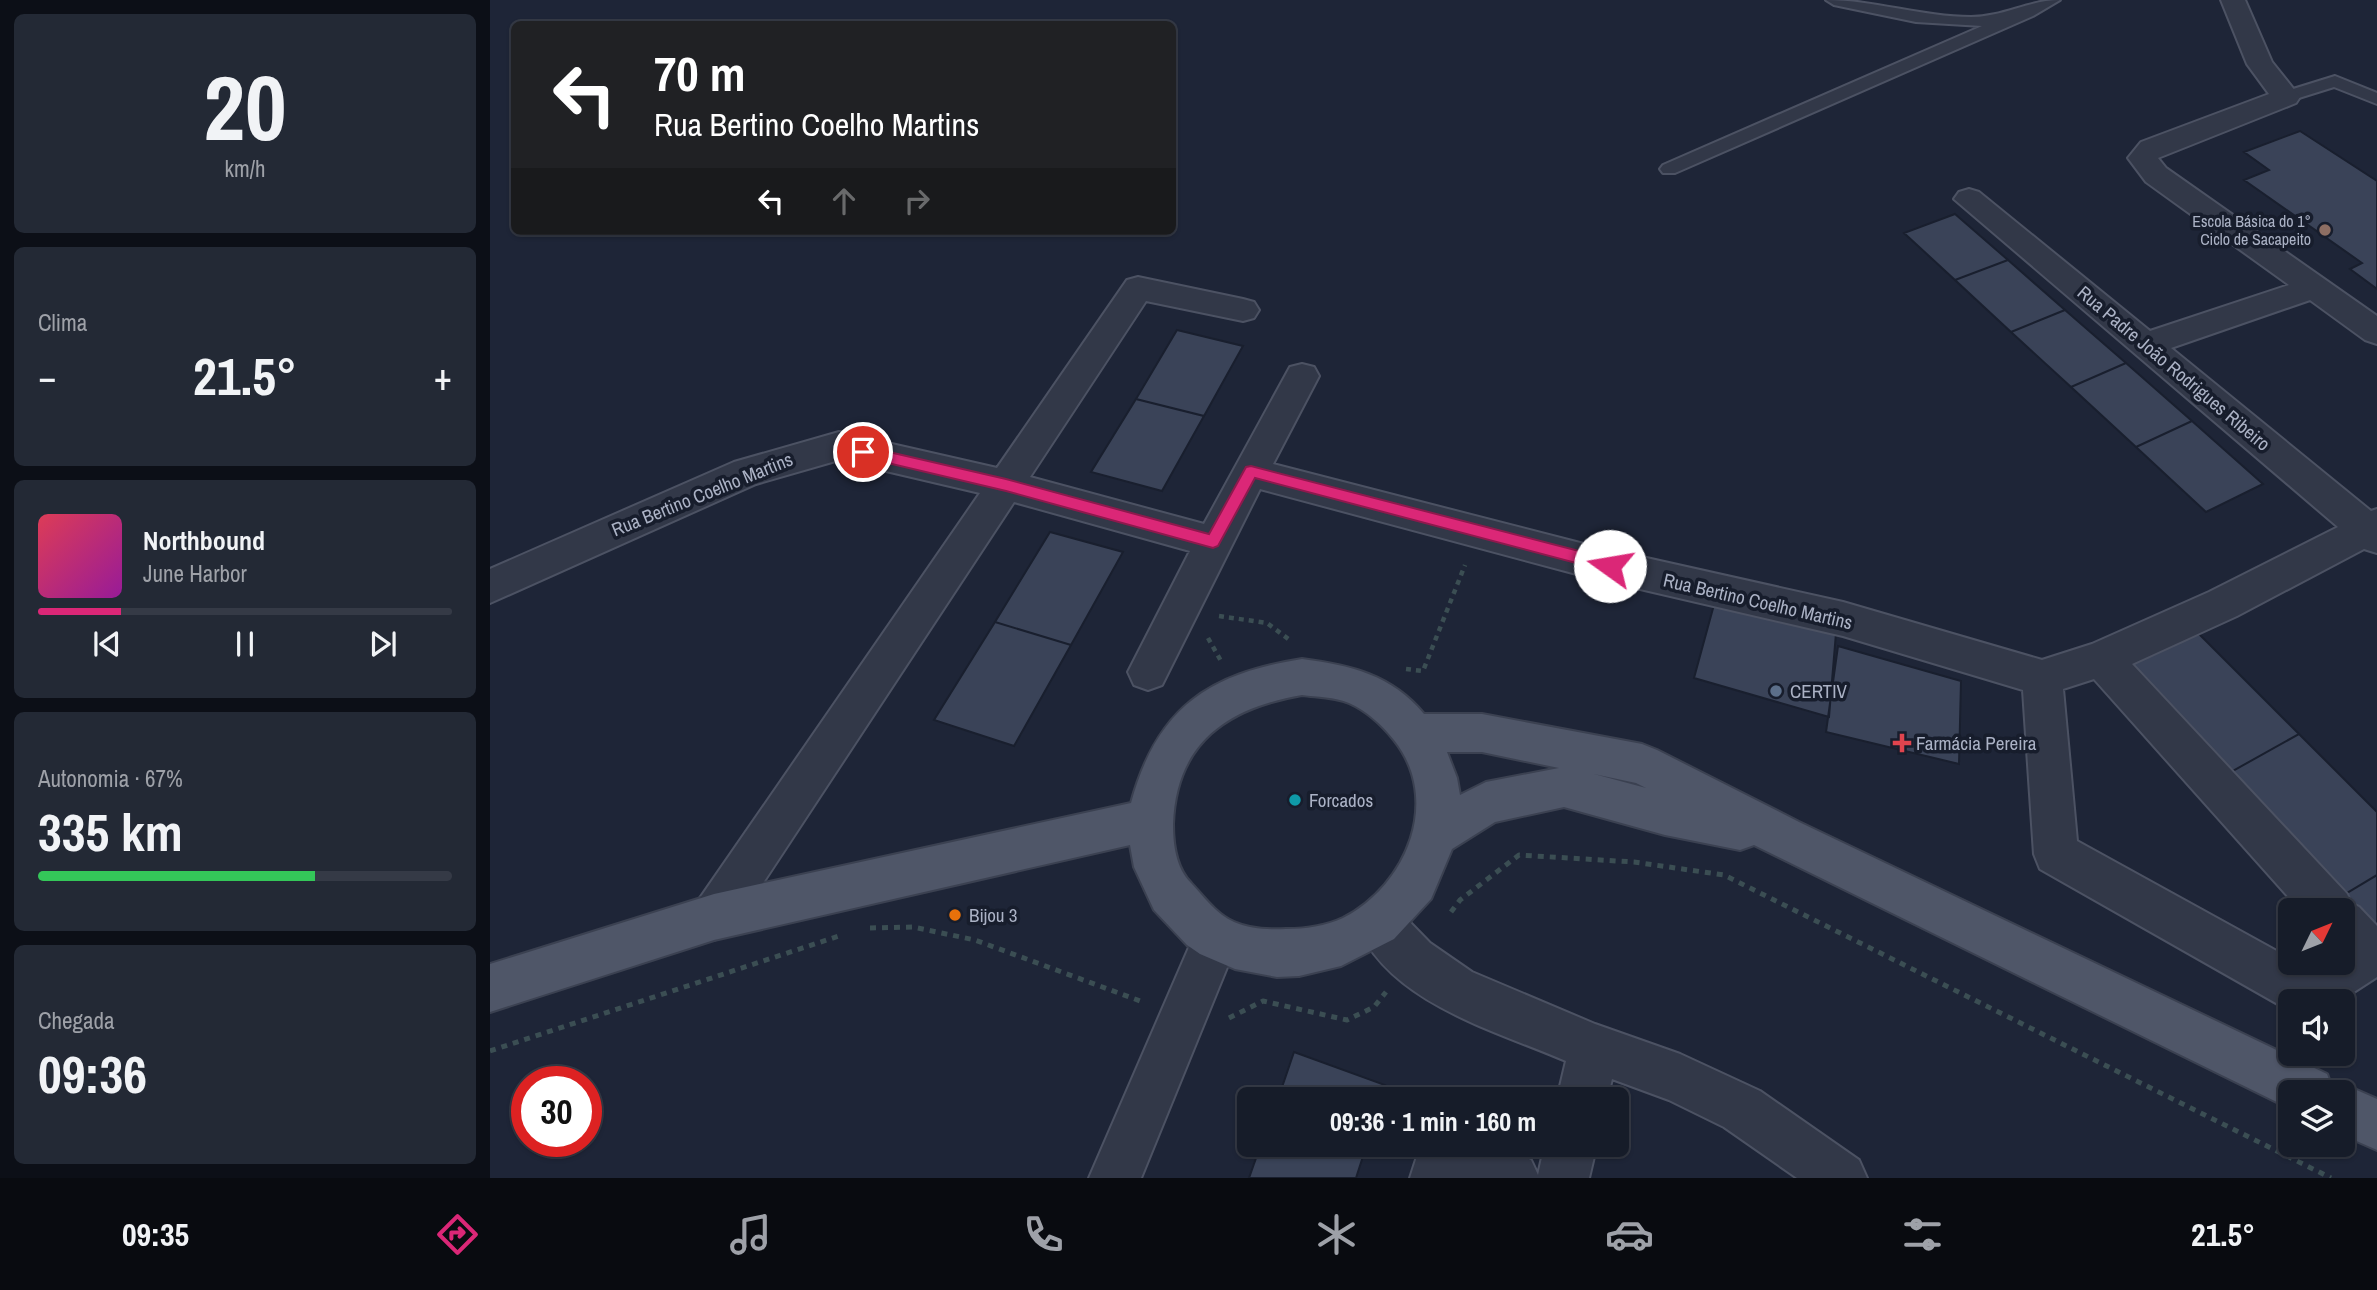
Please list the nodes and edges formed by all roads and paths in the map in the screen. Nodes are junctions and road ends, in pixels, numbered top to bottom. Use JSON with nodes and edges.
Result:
{"nodes":[{"id":1,"x":1834,"y":0,"type":"edge"},
{"id":2,"x":2052,"y":0,"type":"edge"},
{"id":3,"x":2233,"y":0,"type":"edge"},
{"id":4,"x":2011,"y":19,"type":"junction"},
{"id":5,"x":2286,"y":97,"type":"junction"},
{"id":6,"x":2377,"y":99,"type":"edge"},
{"id":7,"x":1669,"y":169,"type":"dead end"},
{"id":8,"x":1969,"y":199,"type":"dead end"},
{"id":9,"x":2313,"y":288,"type":"junction"},
{"id":10,"x":1243,"y":310,"type":"dead end"},
{"id":11,"x":2377,"y":332,"type":"edge"},
{"id":12,"x":2146,"y":345,"type":"junction"},
{"id":13,"x":1302,"y":376,"type":"dead end"},
{"id":14,"x":1251,"y":472,"type":"junction"},
{"id":15,"x":1006,"y":485,"type":"junction"},
{"id":16,"x":2373,"y":530,"type":"edge"},
{"id":17,"x":1478,"y":532,"type":"junction"},
{"id":18,"x":1213,"y":542,"type":"junction"},
{"id":19,"x":490,"y":587,"type":"edge"},
{"id":20,"x":1181,"y":606,"type":"junction"},
{"id":21,"x":1295,"y":644,"type":"dead end"},
{"id":22,"x":2101,"y":659,"type":"junction"},
{"id":23,"x":1234,"y":661,"type":"dead end"},
{"id":24,"x":1222,"y":664,"type":"dead end"},
{"id":25,"x":1397,"y":667,"type":"dead end"},
{"id":26,"x":1148,"y":672,"type":"dead end"},
{"id":27,"x":2042,"y":678,"type":"junction"},
{"id":28,"x":1416,"y":733,"type":"junction"},
{"id":29,"x":1149,"y":820,"type":"junction"},
{"id":30,"x":1436,"y":834,"type":"junction"},
{"id":31,"x":1783,"y":837,"type":"junction"},
{"id":32,"x":2320,"y":898,"type":"edge"},
{"id":33,"x":715,"y":917,"type":"junction"},
{"id":34,"x":1379,"y":923,"type":"junction"},
{"id":35,"x":861,"y":929,"type":"dead end"},
{"id":36,"x":848,"y":933,"type":"dead end"},
{"id":37,"x":2356,"y":937,"type":"edge"},
{"id":38,"x":1216,"y":938,"type":"junction"},
{"id":39,"x":1413,"y":960,"type":"junction"},
{"id":40,"x":2356,"y":963,"type":"edge"},
{"id":41,"x":2337,"y":975,"type":"edge"},
{"id":42,"x":490,"y":988,"type":"edge"},
{"id":43,"x":1184,"y":1017,"type":"junction"},
{"id":44,"x":1594,"y":1048,"type":"junction"},
{"id":45,"x":490,"y":1051,"type":"edge"},
{"id":46,"x":2284,"y":1080,"type":"edge"},
{"id":47,"x":1585,"y":1087,"type":"edge"},
{"id":48,"x":2355,"y":1115,"type":"edge"},
{"id":49,"x":2377,"y":1125,"type":"edge"},
{"id":50,"x":1568,"y":1157,"type":"edge"},
{"id":51,"x":1115,"y":1178,"type":"edge"},
{"id":52,"x":1436,"y":1178,"type":"edge"},
{"id":53,"x":1513,"y":1178,"type":"edge"},
{"id":54,"x":1563,"y":1178,"type":"edge"},
{"id":55,"x":1841,"y":1178,"type":"edge"},
{"id":56,"x":2331,"y":1178,"type":"edge"}],
"edges":[{"from":1,"to":4,"type":"lane"},
{"from":2,"to":4,"type":"lane"},
{"from":3,"to":5,"type":"street"},
{"from":4,"to":7,"type":"lane"},
{"from":5,"to":6,"type":"lane"},
{"from":5,"to":9,"type":"street"},
{"from":8,"to":12,"type":"street","name":"Rua Padre João Rodrigues Ribeiro"},
{"from":9,"to":11,"type":"street"},
{"from":9,"to":12,"type":"street"},
{"from":10,"to":15,"type":"street"},
{"from":12,"to":16,"type":"street","name":"Rua Padre João Rodrigues Ribeiro"},
{"from":13,"to":14,"type":"street"},
{"from":14,"to":17,"type":"street","name":"Rua Bertino Coelho Martins"},
{"from":14,"to":18,"type":"street"},
{"from":15,"to":18,"type":"street","name":"Rua Bertino Coelho Martins"},
{"from":15,"to":19,"type":"street","name":"Rua Bertino Coelho Martins"},
{"from":15,"to":33,"type":"street"},
{"from":16,"to":22,"type":"street"},
{"from":17,"to":25,"type":"path"},
{"from":17,"to":27,"type":"street","name":"Rua Bertino Coelho Martins"},
{"from":18,"to":20,"type":"street"},
{"from":20,"to":21,"type":"path"},
{"from":20,"to":26,"type":"street"},
{"from":22,"to":27,"type":"street"},
{"from":22,"to":32,"type":"street"},
{"from":23,"to":24,"type":"path"},
{"from":27,"to":41,"type":"street"},
{"from":28,"to":29,"type":"main road"},
{"from":28,"to":30,"type":"main road"},
{"from":28,"to":31,"type":"main road"},
{"from":29,"to":33,"type":"main road"},
{"from":29,"to":38,"type":"main road"},
{"from":30,"to":31,"type":"main road"},
{"from":30,"to":34,"type":"main road"},
{"from":31,"to":46,"type":"main road"},
{"from":33,"to":42,"type":"main road"},
{"from":34,"to":38,"type":"main road"},
{"from":34,"to":39,"type":"street"},
{"from":35,"to":43,"type":"path"},
{"from":36,"to":45,"type":"path"},
{"from":37,"to":40,"type":"street"},
{"from":38,"to":43,"type":"street"},
{"from":39,"to":43,"type":"path"},
{"from":39,"to":44,"type":"street"},
{"from":39,"to":56,"type":"path"},
{"from":43,"to":51,"type":"street"},
{"from":44,"to":47,"type":"street"},
{"from":44,"to":55,"type":"street"},
{"from":48,"to":49,"type":"main road"},
{"from":50,"to":54,"type":"street"},
{"from":52,"to":53,"type":"street"}]}
